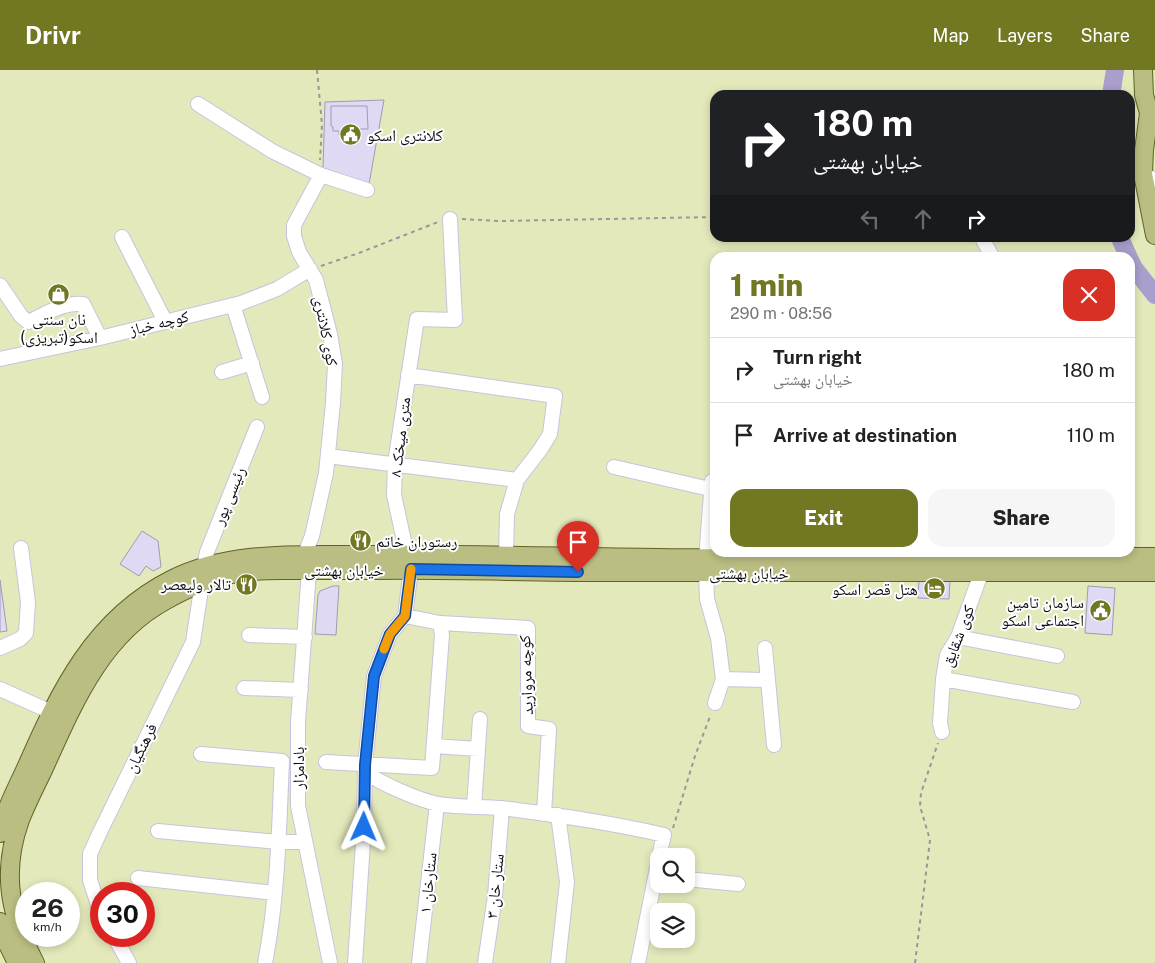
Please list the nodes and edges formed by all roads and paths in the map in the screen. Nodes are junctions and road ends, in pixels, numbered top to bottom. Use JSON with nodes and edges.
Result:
{"nodes":[{"id":1,"x":317,"y":70,"type":"edge"},
{"id":2,"x":1144,"y":70,"type":"edge"},
{"id":3,"x":198,"y":104,"type":"dead end"},
{"id":4,"x":1152,"y":106,"type":"edge"},
{"id":5,"x":320,"y":175,"type":"junction"},
{"id":6,"x":1143,"y":175,"type":"edge"},
{"id":7,"x":367,"y":190,"type":"dead end"},
{"id":8,"x":710,"y":217,"type":"edge"},
{"id":9,"x":450,"y":219,"type":"junction"},
{"id":10,"x":1155,"y":235,"type":"edge"},
{"id":11,"x":122,"y":237,"type":"dead end"},
{"id":12,"x":310,"y":269,"type":"junction"},
{"id":13,"x":0,"y":285,"type":"edge"},
{"id":14,"x":233,"y":305,"type":"junction"},
{"id":15,"x":165,"y":321,"type":"junction"},
{"id":16,"x":100,"y":338,"type":"junction"},
{"id":17,"x":0,"y":359,"type":"edge"},
{"id":18,"x":252,"y":363,"type":"junction"},
{"id":19,"x":222,"y":372,"type":"dead end"},
{"id":20,"x":408,"y":375,"type":"junction"},
{"id":21,"x":262,"y":397,"type":"dead end"},
{"id":22,"x":257,"y":427,"type":"dead end"},
{"id":23,"x":328,"y":456,"type":"junction"},
{"id":24,"x":395,"y":463,"type":"junction"},
{"id":25,"x":614,"y":467,"type":"dead end"},
{"id":26,"x":517,"y":480,"type":"junction"},
{"id":27,"x":710,"y":484,"type":"edge"},
{"id":28,"x":710,"y":520,"type":"edge"},
{"id":29,"x":21,"y":548,"type":"dead end"},
{"id":30,"x":506,"y":556,"type":"junction"},
{"id":31,"x":812,"y":557,"type":"edge"},
{"id":32,"x":1135,"y":557,"type":"edge"},
{"id":33,"x":1155,"y":557,"type":"edge"},
{"id":34,"x":409,"y":562,"type":"junction"},
{"id":35,"x":308,"y":563,"type":"junction"},
{"id":36,"x":706,"y":566,"type":"junction"},
{"id":37,"x":982,"y":571,"type":"junction"},
{"id":38,"x":1155,"y":572,"type":"edge"},
{"id":39,"x":203,"y":575,"type":"junction"},
{"id":40,"x":405,"y":616,"type":"junction"},
{"id":41,"x":440,"y":623,"type":"junction"},
{"id":42,"x":249,"y":635,"type":"dead end"},
{"id":43,"x":305,"y":637,"type":"junction"},
{"id":44,"x":958,"y":637,"type":"junction"},
{"id":45,"x":0,"y":648,"type":"edge"},
{"id":46,"x":766,"y":648,"type":"dead end"},
{"id":47,"x":1057,"y":656,"type":"dead end"},
{"id":48,"x":723,"y":679,"type":"junction"},
{"id":49,"x":943,"y":679,"type":"junction"},
{"id":50,"x":768,"y":680,"type":"junction"},
{"id":51,"x":244,"y":688,"type":"dead end"},
{"id":52,"x":0,"y":689,"type":"edge"},
{"id":53,"x":301,"y":690,"type":"junction"},
{"id":54,"x":1073,"y":702,"type":"dead end"},
{"id":55,"x":715,"y":703,"type":"joint"},
{"id":56,"x":51,"y":712,"type":"junction"},
{"id":57,"x":480,"y":719,"type":"dead end"},
{"id":58,"x":942,"y":732,"type":"joint"},
{"id":59,"x":774,"y":745,"type":"dead end"},
{"id":60,"x":434,"y":746,"type":"junction"},
{"id":61,"x":478,"y":749,"type":"junction"},
{"id":62,"x":201,"y":754,"type":"dead end"},
{"id":63,"x":326,"y":762,"type":"dead end"},
{"id":64,"x":365,"y":768,"type":"junction"},
{"id":65,"x":437,"y":804,"type":"junction"},
{"id":66,"x":474,"y":807,"type":"junction"},
{"id":67,"x":502,"y":808,"type":"junction"},
{"id":68,"x":551,"y":815,"type":"junction"},
{"id":69,"x":158,"y":831,"type":"dead end"},
{"id":70,"x":0,"y":833,"type":"edge"},
{"id":71,"x":664,"y":835,"type":"junction"},
{"id":72,"x":278,"y":842,"type":"junction"},
{"id":73,"x":305,"y":842,"type":"junction"},
{"id":74,"x":661,"y":848,"type":"edge"},
{"id":75,"x":138,"y":878,"type":"dead end"},
{"id":76,"x":695,"y":880,"type":"edge"},
{"id":77,"x":91,"y":882,"type":"edge"},
{"id":78,"x":738,"y":884,"type":"dead end"},
{"id":79,"x":274,"y":893,"type":"junction"},
{"id":80,"x":653,"y":893,"type":"edge"},
{"id":81,"x":0,"y":922,"type":"edge"},
{"id":82,"x":120,"y":947,"type":"edge"},
{"id":83,"x":16,"y":963,"type":"edge"},
{"id":84,"x":35,"y":963,"type":"edge"},
{"id":85,"x":129,"y":963,"type":"edge"},
{"id":86,"x":265,"y":963,"type":"edge"},
{"id":87,"x":330,"y":963,"type":"edge"},
{"id":88,"x":355,"y":963,"type":"edge"},
{"id":89,"x":419,"y":963,"type":"edge"},
{"id":90,"x":485,"y":963,"type":"edge"},
{"id":91,"x":558,"y":963,"type":"edge"},
{"id":92,"x":638,"y":963,"type":"edge"},
{"id":93,"x":915,"y":963,"type":"edge"}],
"edges":[{"from":1,"to":5,"type":"path"},
{"from":2,"to":4,"type":"main road"},
{"from":3,"to":5,"type":"street"},
{"from":4,"to":6,"type":"main road"},
{"from":5,"to":7,"type":"street"},
{"from":5,"to":12,"type":"street","name":"کوی کلانتری"},
{"from":6,"to":10,"type":"main road"},
{"from":8,"to":9,"type":"path"},
{"from":9,"to":12,"type":"path"},
{"from":9,"to":20,"type":"street","name":"۸ متری میخک"},
{"from":11,"to":15,"type":"street"},
{"from":12,"to":14,"type":"street","name":"کوچه خباز"},
{"from":12,"to":23,"type":"street","name":"کوی کلانتری"},
{"from":13,"to":16,"type":"street"},
{"from":14,"to":15,"type":"street","name":"کوچه خباز"},
{"from":14,"to":18,"type":"street"},
{"from":15,"to":16,"type":"street","name":"کوچه خباز"},
{"from":16,"to":17,"type":"street","name":"کوچه خباز"},
{"from":18,"to":19,"type":"street"},
{"from":18,"to":21,"type":"street"},
{"from":20,"to":24,"type":"street","name":"۸ متری میخک"},
{"from":20,"to":26,"type":"street"},
{"from":22,"to":39,"type":"street","name":"رئیسی پور"},
{"from":23,"to":24,"type":"street"},
{"from":23,"to":35,"type":"street","name":"کوی کلانتری"},
{"from":24,"to":26,"type":"street"},
{"from":24,"to":34,"type":"street","name":"۸ متری میخک"},
{"from":25,"to":27,"type":"street"},
{"from":26,"to":30,"type":"street"},
{"from":28,"to":36,"type":"street"},
{"from":29,"to":45,"type":"street"},
{"from":30,"to":34,"type":"main road","name":"خیابان بهشتی"},
{"from":30,"to":36,"type":"main road","name":"خیابان بهشتی"},
{"from":31,"to":36,"type":"main road","name":"خیابان بهشتی"},
{"from":32,"to":33,"type":"main road","name":"خیابان بهشتی"},
{"from":34,"to":35,"type":"main road","name":"خیابان بهشتی"},
{"from":34,"to":36,"type":"main road","name":"خیابان بهشتی"},
{"from":34,"to":40,"type":"street","name":"۸ متری میخک"},
{"from":35,"to":39,"type":"main road","name":"خیابان بهشتی"},
{"from":35,"to":43,"type":"street","name":"بادامزار"},
{"from":36,"to":37,"type":"main road","name":"خیابان بهشتی"},
{"from":36,"to":48,"type":"street"},
{"from":37,"to":38,"type":"main road","name":"خیابان بهشتی"},
{"from":37,"to":44,"type":"street","name":"کوی شقایق"},
{"from":39,"to":56,"type":"main road","name":"خیابان بهشتی"},
{"from":39,"to":77,"type":"street","name":"فرهنگیان"},
{"from":39,"to":84,"type":"main road","name":"خیابان بهشتی"},
{"from":40,"to":41,"type":"street"},
{"from":40,"to":64,"type":"street"},
{"from":41,"to":60,"type":"street"},
{"from":41,"to":68,"type":"street","name":"کوچه مروارید"},
{"from":42,"to":43,"type":"street"},
{"from":43,"to":53,"type":"street","name":"بادامزار"},
{"from":44,"to":47,"type":"street"},
{"from":44,"to":49,"type":"street","name":"کوی شقایق"},
{"from":46,"to":50,"type":"street"},
{"from":48,"to":50,"type":"street"},
{"from":48,"to":55,"type":"street"},
{"from":49,"to":54,"type":"street"},
{"from":49,"to":58,"type":"street","name":"کوی شقایق"},
{"from":50,"to":59,"type":"street"},
{"from":51,"to":53,"type":"street"},
{"from":52,"to":56,"type":"street"},
{"from":53,"to":73,"type":"street","name":"بادامزار"},
{"from":55,"to":71,"type":"path"},
{"from":56,"to":70,"type":"main road","name":"خیابان بهشتی"},
{"from":57,"to":61,"type":"street"},
{"from":58,"to":93,"type":"path"},
{"from":60,"to":61,"type":"street"},
{"from":60,"to":64,"type":"street"},
{"from":61,"to":66,"type":"street"},
{"from":62,"to":72,"type":"street"},
{"from":63,"to":64,"type":"street"},
{"from":64,"to":65,"type":"street"},
{"from":64,"to":88,"type":"street"},
{"from":65,"to":66,"type":"street"},
{"from":65,"to":89,"type":"street","name":"ستارخان ۱"},
{"from":66,"to":67,"type":"street"},
{"from":67,"to":68,"type":"street"},
{"from":67,"to":90,"type":"street","name":"ستار خان ۳"},
{"from":68,"to":71,"type":"street"},
{"from":68,"to":91,"type":"street"},
{"from":69,"to":72,"type":"street"},
{"from":71,"to":74,"type":"street"},
{"from":72,"to":73,"type":"street"},
{"from":72,"to":79,"type":"street"},
{"from":73,"to":87,"type":"street","name":"بادامزار"},
{"from":75,"to":79,"type":"street"},
{"from":76,"to":78,"type":"street"},
{"from":79,"to":86,"type":"street"},
{"from":80,"to":92,"type":"street"},
{"from":81,"to":83,"type":"main road"},
{"from":82,"to":85,"type":"street"}]}
